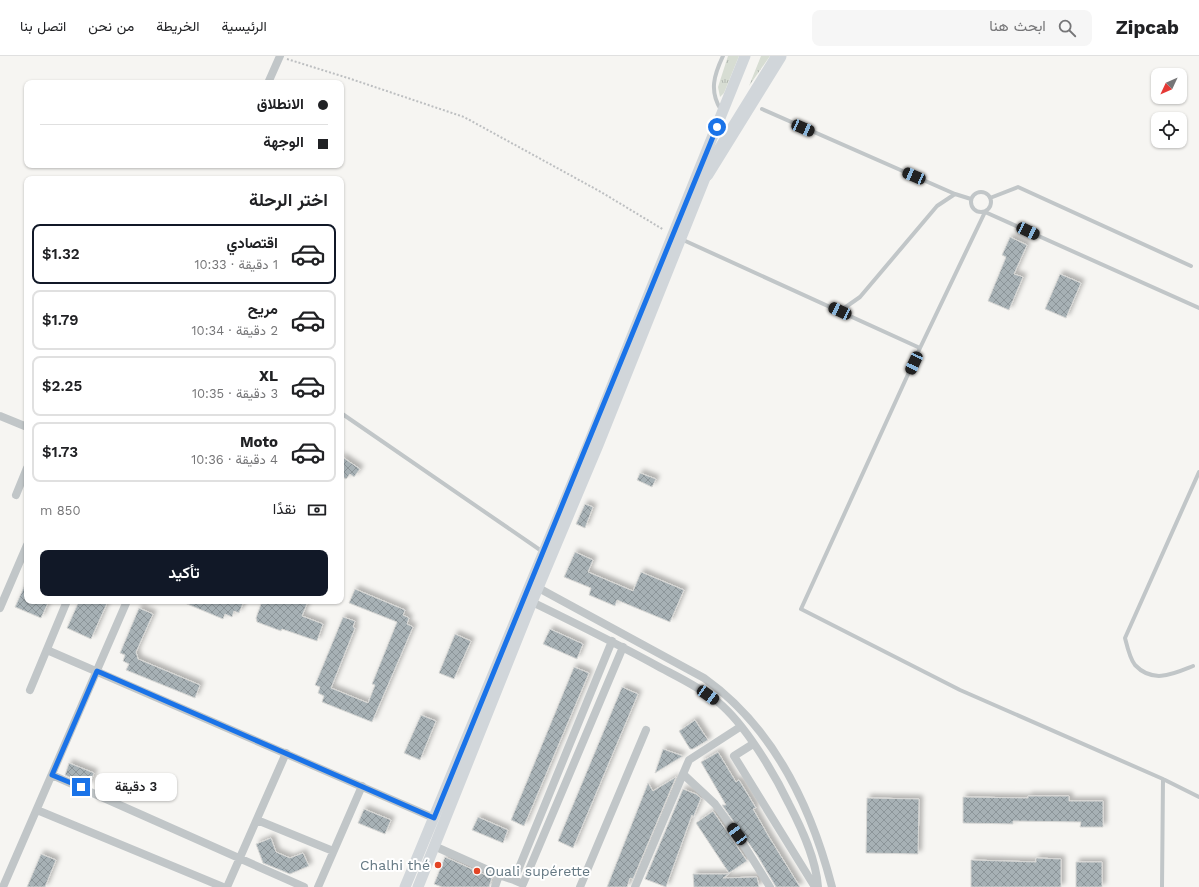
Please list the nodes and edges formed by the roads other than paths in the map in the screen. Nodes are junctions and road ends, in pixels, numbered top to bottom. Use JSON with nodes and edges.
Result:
{"nodes":[{"id":1,"x":723,"y":56,"type":"edge"},
{"id":2,"x":745,"y":56,"type":"edge"},
{"id":3,"x":752,"y":56,"type":"edge"},
{"id":4,"x":779,"y":56,"type":"edge"},
{"id":5,"x":283,"y":57,"type":"edge"},
{"id":6,"x":270,"y":80,"type":"edge"},
{"id":7,"x":762,"y":110,"type":"dead end"},
{"id":8,"x":723,"y":114,"type":"junction"},
{"id":9,"x":706,"y":174,"type":"junction"},
{"id":10,"x":955,"y":194,"type":"junction"},
{"id":11,"x":990,"y":198,"type":"junction"},
{"id":12,"x":971,"y":199,"type":"junction"},
{"id":13,"x":985,"y":212,"type":"junction"},
{"id":14,"x":676,"y":236,"type":"junction"},
{"id":15,"x":1191,"y":266,"type":"dead end"},
{"id":16,"x":1199,"y":308,"type":"edge"},
{"id":17,"x":840,"y":311,"type":"junction"},
{"id":18,"x":920,"y":348,"type":"junction"},
{"id":19,"x":344,"y":415,"type":"edge"},
{"id":20,"x":0,"y":416,"type":"edge"},
{"id":21,"x":24,"y":426,"type":"edge"},
{"id":22,"x":1199,"y":472,"type":"edge"},
{"id":23,"x":24,"y":475,"type":"edge"},
{"id":24,"x":16,"y":495,"type":"dead end"},
{"id":25,"x":24,"y":552,"type":"edge"},
{"id":26,"x":548,"y":555,"type":"junction"},
{"id":27,"x":535,"y":586,"type":"junction"},
{"id":28,"x":528,"y":600,"type":"junction"},
{"id":29,"x":67,"y":604,"type":"edge"},
{"id":30,"x":126,"y":604,"type":"edge"},
{"id":31,"x":0,"y":608,"type":"edge"},
{"id":32,"x":612,"y":641,"type":"junction"},
{"id":33,"x":623,"y":647,"type":"junction"},
{"id":34,"x":47,"y":650,"type":"junction"},
{"id":35,"x":1193,"y":666,"type":"dead end"},
{"id":36,"x":97,"y":671,"type":"junction"},
{"id":37,"x":30,"y":690,"type":"dead end"},
{"id":38,"x":740,"y":726,"type":"junction"},
{"id":39,"x":646,"y":730,"type":"dead end"},
{"id":40,"x":753,"y":744,"type":"junction"},
{"id":41,"x":286,"y":753,"type":"junction"},
{"id":42,"x":683,"y":774,"type":"junction"},
{"id":43,"x":52,"y":775,"type":"junction"},
{"id":44,"x":1163,"y":779,"type":"junction"},
{"id":45,"x":362,"y":786,"type":"junction"},
{"id":46,"x":1199,"y":797,"type":"edge"},
{"id":47,"x":37,"y":810,"type":"junction"},
{"id":48,"x":434,"y":818,"type":"junction"},
{"id":49,"x":257,"y":820,"type":"junction"},
{"id":50,"x":434,"y":846,"type":"junction"},
{"id":51,"x":333,"y":851,"type":"junction"},
{"id":52,"x":240,"y":858,"type":"junction"},
{"id":53,"x":499,"y":875,"type":"junction"},
{"id":54,"x":514,"y":880,"type":"junction"},
{"id":55,"x":526,"y":886,"type":"edge"},
{"id":56,"x":638,"y":886,"type":"edge"},
{"id":57,"x":3,"y":887,"type":"edge"},
{"id":58,"x":223,"y":887,"type":"edge"},
{"id":59,"x":227,"y":887,"type":"edge"},
{"id":60,"x":304,"y":887,"type":"edge"},
{"id":61,"x":318,"y":887,"type":"edge"},
{"id":62,"x":405,"y":887,"type":"edge"},
{"id":63,"x":418,"y":887,"type":"edge"},
{"id":64,"x":495,"y":887,"type":"edge"},
{"id":65,"x":580,"y":887,"type":"edge"},
{"id":66,"x":770,"y":887,"type":"edge"},
{"id":67,"x":815,"y":887,"type":"edge"},
{"id":68,"x":818,"y":887,"type":"edge"},
{"id":69,"x":832,"y":887,"type":"edge"},
{"id":70,"x":1162,"y":887,"type":"edge"}],
"edges":[{"from":1,"to":8,"type":"lane"},
{"from":2,"to":8,"type":"main road"},
{"from":3,"to":9,"type":"main road"},
{"from":4,"to":9,"type":"highway"},
{"from":5,"to":6,"type":"street"},
{"from":7,"to":10,"type":"lane"},
{"from":8,"to":14,"type":"main road"},
{"from":9,"to":14,"type":"main road"},
{"from":10,"to":12,"type":"lane"},
{"from":10,"to":17,"type":"lane"},
{"from":11,"to":12,"type":"lane"},
{"from":11,"to":13,"type":"lane"},
{"from":11,"to":15,"type":"lane"},
{"from":12,"to":13,"type":"lane"},
{"from":13,"to":16,"type":"lane"},
{"from":13,"to":18,"type":"lane"},
{"from":14,"to":17,"type":"lane"},
{"from":14,"to":26,"type":"main road"},
{"from":17,"to":18,"type":"lane"},
{"from":18,"to":44,"type":"lane"},
{"from":19,"to":26,"type":"lane"},
{"from":20,"to":21,"type":"street"},
{"from":22,"to":35,"type":"lane"},
{"from":23,"to":24,"type":"street"},
{"from":25,"to":31,"type":"street"},
{"from":26,"to":27,"type":"main road"},
{"from":27,"to":28,"type":"main road"},
{"from":27,"to":69,"type":"street"},
{"from":28,"to":32,"type":"street"},
{"from":28,"to":48,"type":"main road"},
{"from":28,"to":50,"type":"main road"},
{"from":29,"to":34,"type":"street"},
{"from":30,"to":36,"type":"street"},
{"from":32,"to":33,"type":"street"},
{"from":32,"to":54,"type":"street"},
{"from":33,"to":38,"type":"street"},
{"from":33,"to":55,"type":"street"},
{"from":34,"to":36,"type":"street"},
{"from":34,"to":37,"type":"street"},
{"from":36,"to":41,"type":"street"},
{"from":36,"to":43,"type":"street"},
{"from":38,"to":40,"type":"street"},
{"from":38,"to":42,"type":"street"},
{"from":39,"to":65,"type":"street"},
{"from":40,"to":67,"type":"street"},
{"from":40,"to":68,"type":"street"},
{"from":41,"to":45,"type":"street"},
{"from":41,"to":49,"type":"street"},
{"from":42,"to":56,"type":"street"},
{"from":42,"to":66,"type":"street"},
{"from":43,"to":47,"type":"street"},
{"from":43,"to":52,"type":"street"},
{"from":44,"to":46,"type":"lane"},
{"from":44,"to":70,"type":"lane"},
{"from":45,"to":48,"type":"street"},
{"from":45,"to":51,"type":"street"},
{"from":47,"to":57,"type":"street"},
{"from":47,"to":58,"type":"street"},
{"from":48,"to":62,"type":"main road"},
{"from":49,"to":51,"type":"street"},
{"from":49,"to":52,"type":"street"},
{"from":50,"to":53,"type":"street"},
{"from":50,"to":63,"type":"main road"},
{"from":51,"to":61,"type":"street"},
{"from":52,"to":59,"type":"street"},
{"from":52,"to":60,"type":"street"},
{"from":53,"to":54,"type":"street"},
{"from":53,"to":64,"type":"street"},
{"from":54,"to":55,"type":"street"}]}
